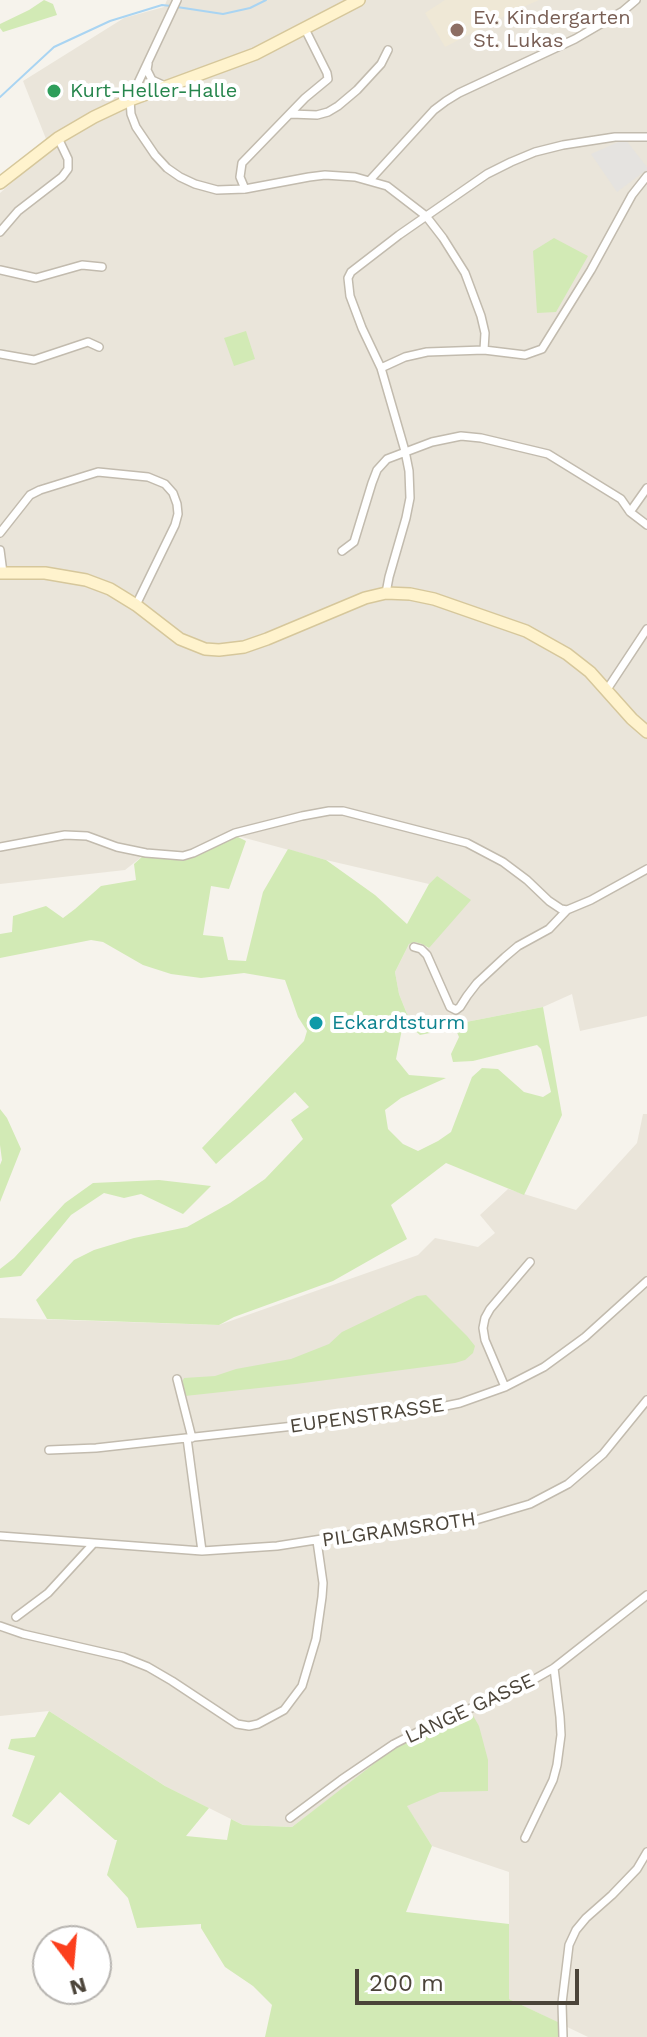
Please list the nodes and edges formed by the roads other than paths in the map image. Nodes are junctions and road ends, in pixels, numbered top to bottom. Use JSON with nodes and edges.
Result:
{"nodes":[{"id":1,"x":177,"y":0,"type":"edge"},
{"id":2,"x":359,"y":0,"type":"edge"},
{"id":3,"x":636,"y":0,"type":"edge"},
{"id":4,"x":305,"y":29,"type":"junction"},
{"id":5,"x":388,"y":50,"type":"dead end"},
{"id":6,"x":148,"y":63,"type":"junction"},
{"id":7,"x":167,"y":86,"type":"junction"},
{"id":8,"x":130,"y":100,"type":"junction"},
{"id":9,"x":291,"y":114,"type":"junction"},
{"id":10,"x":647,"y":137,"type":"edge"},
{"id":11,"x":58,"y":138,"type":"junction"},
{"id":12,"x":647,"y":176,"type":"edge"},
{"id":13,"x":370,"y":180,"type":"junction"},
{"id":14,"x":0,"y":183,"type":"edge"},
{"id":15,"x":245,"y":189,"type":"junction"},
{"id":16,"x":426,"y":216,"type":"junction"},
{"id":17,"x":0,"y":232,"type":"edge"},
{"id":18,"x":102,"y":267,"type":"dead end"},
{"id":19,"x":0,"y":270,"type":"edge"},
{"id":20,"x":99,"y":347,"type":"dead end"},
{"id":21,"x":484,"y":350,"type":"junction"},
{"id":22,"x":0,"y":354,"type":"edge"},
{"id":23,"x":381,"y":368,"type":"junction"},
{"id":24,"x":405,"y":451,"type":"junction"},
{"id":25,"x":647,"y":488,"type":"edge"},
{"id":26,"x":630,"y":512,"type":"junction"},
{"id":27,"x":647,"y":525,"type":"edge"},
{"id":28,"x":0,"y":533,"type":"edge"},
{"id":29,"x":0,"y":550,"type":"edge"},
{"id":30,"x":342,"y":551,"type":"dead end"},
{"id":31,"x":1,"y":573,"type":"edge"},
{"id":32,"x":386,"y":593,"type":"junction"},
{"id":33,"x":136,"y":605,"type":"junction"},
{"id":34,"x":647,"y":629,"type":"edge"},
{"id":35,"x":606,"y":691,"type":"junction"},
{"id":36,"x":647,"y":732,"type":"edge"},
{"id":37,"x":0,"y":847,"type":"edge"},
{"id":38,"x":647,"y":869,"type":"edge"},
{"id":39,"x":567,"y":910,"type":"junction"},
{"id":40,"x":414,"y":947,"type":"dead end"},
{"id":41,"x":530,"y":1262,"type":"dead end"},
{"id":42,"x":647,"y":1281,"type":"edge"},
{"id":43,"x":177,"y":1379,"type":"dead end"},
{"id":44,"x":505,"y":1387,"type":"junction"},
{"id":45,"x":647,"y":1400,"type":"edge"},
{"id":46,"x":190,"y":1438,"type":"junction"},
{"id":47,"x":49,"y":1450,"type":"dead end"},
{"id":48,"x":0,"y":1536,"type":"edge"},
{"id":49,"x":317,"y":1541,"type":"junction"},
{"id":50,"x":93,"y":1544,"type":"junction"},
{"id":51,"x":202,"y":1551,"type":"junction"},
{"id":52,"x":647,"y":1595,"type":"edge"},
{"id":53,"x":8,"y":1623,"type":"edge"},
{"id":54,"x":554,"y":1668,"type":"junction"},
{"id":55,"x":290,"y":1818,"type":"dead end"},
{"id":56,"x":525,"y":1838,"type":"dead end"},
{"id":57,"x":647,"y":1852,"type":"edge"},
{"id":58,"x":563,"y":2037,"type":"edge"}],
"edges":[{"from":1,"to":6,"type":"street"},
{"from":2,"to":4,"type":"street"},
{"from":3,"to":13,"type":"street"},
{"from":4,"to":7,"type":"street"},
{"from":4,"to":9,"type":"street"},
{"from":5,"to":9,"type":"street"},
{"from":6,"to":7,"type":"street"},
{"from":6,"to":8,"type":"street"},
{"from":7,"to":8,"type":"street"},
{"from":8,"to":11,"type":"street"},
{"from":8,"to":15,"type":"street"},
{"from":9,"to":15,"type":"street"},
{"from":10,"to":16,"type":"street"},
{"from":11,"to":14,"type":"street"},
{"from":11,"to":17,"type":"street"},
{"from":12,"to":21,"type":"street"},
{"from":13,"to":15,"type":"street"},
{"from":13,"to":16,"type":"street"},
{"from":16,"to":21,"type":"street"},
{"from":16,"to":23,"type":"street"},
{"from":18,"to":19,"type":"street"},
{"from":20,"to":22,"type":"street"},
{"from":21,"to":23,"type":"street"},
{"from":23,"to":24,"type":"street"},
{"from":24,"to":26,"type":"street"},
{"from":24,"to":30,"type":"street"},
{"from":24,"to":32,"type":"street"},
{"from":25,"to":26,"type":"street"},
{"from":26,"to":27,"type":"street"},
{"from":28,"to":33,"type":"street"},
{"from":29,"to":31,"type":"street"},
{"from":31,"to":33,"type":"street"},
{"from":32,"to":33,"type":"street"},
{"from":32,"to":35,"type":"street"},
{"from":34,"to":35,"type":"street"},
{"from":35,"to":36,"type":"street"},
{"from":37,"to":39,"type":"street"},
{"from":38,"to":39,"type":"street"},
{"from":39,"to":40,"type":"street"},
{"from":41,"to":44,"type":"street"},
{"from":42,"to":44,"type":"street","name":"EUPENSTRASSE"},
{"from":43,"to":46,"type":"street"},
{"from":44,"to":46,"type":"street","name":"EUPENSTRASSE"},
{"from":45,"to":49,"type":"street","name":"PILGRAMSROTH"},
{"from":46,"to":47,"type":"street","name":"EUPENSTRASSE"},
{"from":46,"to":51,"type":"street"},
{"from":48,"to":50,"type":"street","name":"PILGRAMSROTH"},
{"from":49,"to":51,"type":"street","name":"PILGRAMSROTH"},
{"from":49,"to":53,"type":"street"},
{"from":50,"to":51,"type":"street","name":"PILGRAMSROTH"},
{"from":50,"to":53,"type":"street"},
{"from":52,"to":54,"type":"street","name":"LANGE GASSE"},
{"from":54,"to":55,"type":"street","name":"LANGE GASSE"},
{"from":54,"to":56,"type":"street"},
{"from":57,"to":58,"type":"street"}]}
